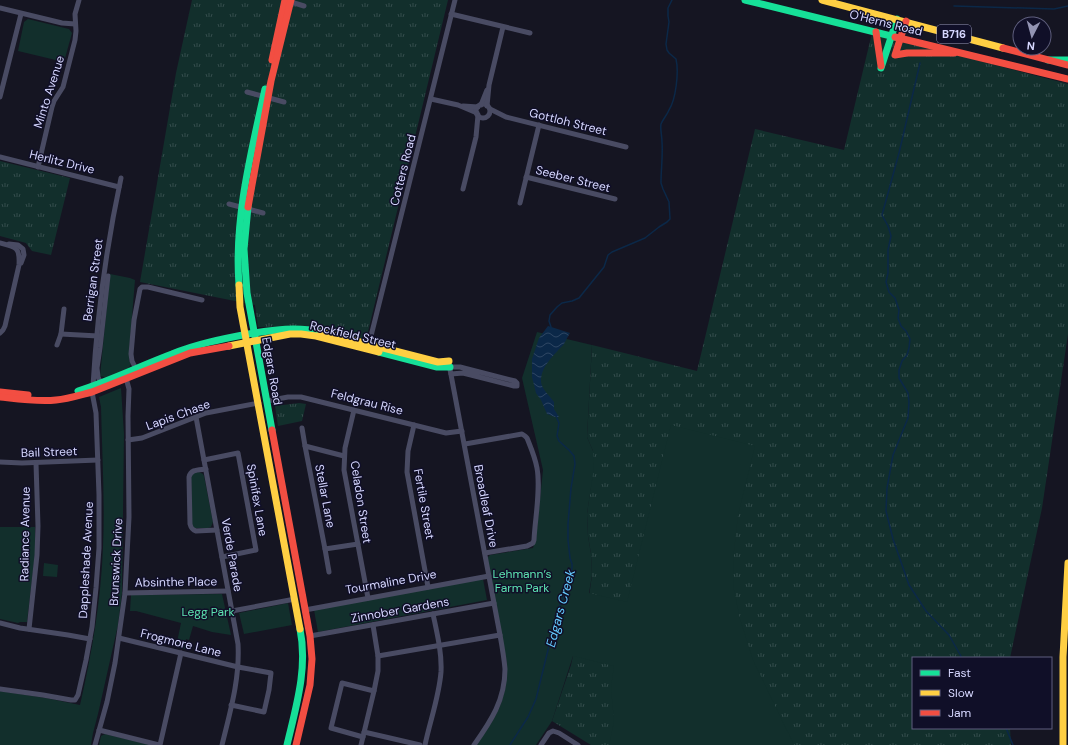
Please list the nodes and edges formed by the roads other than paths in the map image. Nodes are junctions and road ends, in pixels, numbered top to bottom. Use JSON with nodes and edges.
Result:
{"nodes":[{"id":1,"x":79,"y":0,"type":"edge"},
{"id":2,"x":288,"y":0,"type":"edge"},
{"id":3,"x":455,"y":0,"type":"edge"},
{"id":4,"x":745,"y":0,"type":"edge"},
{"id":5,"x":822,"y":0,"type":"edge"},
{"id":6,"x":304,"y":6,"type":"dead end"},
{"id":7,"x":0,"y":8,"type":"edge"},
{"id":8,"x":21,"y":14,"type":"junction"},
{"id":9,"x":451,"y":14,"type":"junction"},
{"id":10,"x":897,"y":19,"type":"junction"},
{"id":11,"x":906,"y":21,"type":"junction"},
{"id":12,"x":75,"y":24,"type":"junction"},
{"id":13,"x":503,"y":26,"type":"junction"},
{"id":14,"x":876,"y":32,"type":"junction"},
{"id":15,"x":530,"y":33,"type":"dead end"},
{"id":16,"x":892,"y":36,"type":"junction"},
{"id":17,"x":900,"y":38,"type":"junction"},
{"id":18,"x":962,"y":54,"type":"junction"},
{"id":19,"x":1048,"y":60,"type":"junction"},
{"id":20,"x":1068,"y":60,"type":"edge"},
{"id":21,"x":1068,"y":65,"type":"edge"},
{"id":22,"x":1068,"y":79,"type":"edge"},
{"id":23,"x":489,"y":86,"type":"junction"},
{"id":24,"x":247,"y":92,"type":"dead end"},
{"id":25,"x":0,"y":97,"type":"edge"},
{"id":26,"x":266,"y":97,"type":"junction"},
{"id":27,"x":431,"y":98,"type":"junction"},
{"id":28,"x":284,"y":102,"type":"dead end"},
{"id":29,"x":458,"y":105,"type":"junction"},
{"id":30,"x":479,"y":106,"type":"junction"},
{"id":31,"x":488,"y":112,"type":"junction"},
{"id":32,"x":478,"y":114,"type":"junction"},
{"id":33,"x":539,"y":125,"type":"junction"},
{"id":34,"x":476,"y":137,"type":"junction"},
{"id":35,"x":626,"y":146,"type":"dead end"},
{"id":36,"x":0,"y":157,"type":"edge"},
{"id":37,"x":38,"y":167,"type":"junction"},
{"id":38,"x":526,"y":177,"type":"junction"},
{"id":39,"x":121,"y":178,"type":"dead end"},
{"id":40,"x":119,"y":187,"type":"junction"},
{"id":41,"x":464,"y":189,"type":"dead end"},
{"id":42,"x":615,"y":199,"type":"dead end"},
{"id":43,"x":520,"y":203,"type":"dead end"},
{"id":44,"x":229,"y":204,"type":"dead end"},
{"id":45,"x":245,"y":208,"type":"junction"},
{"id":46,"x":263,"y":213,"type":"dead end"},
{"id":47,"x":0,"y":242,"type":"edge"},
{"id":48,"x":202,"y":300,"type":"dead end"},
{"id":49,"x":64,"y":309,"type":"dead end"},
{"id":50,"x":0,"y":333,"type":"edge"},
{"id":51,"x":61,"y":334,"type":"junction"},
{"id":52,"x":99,"y":336,"type":"junction"},
{"id":53,"x":255,"y":337,"type":"junction"},
{"id":54,"x":246,"y":339,"type":"junction"},
{"id":55,"x":57,"y":345,"type":"dead end"},
{"id":56,"x":368,"y":347,"type":"junction"},
{"id":57,"x":450,"y":365,"type":"junction"},
{"id":58,"x":137,"y":371,"type":"junction"},
{"id":59,"x":125,"y":376,"type":"junction"},
{"id":60,"x":492,"y":378,"type":"dead end"},
{"id":61,"x":102,"y":385,"type":"junction"},
{"id":62,"x":92,"y":389,"type":"junction"},
{"id":63,"x":0,"y":392,"type":"edge"},
{"id":64,"x":0,"y":398,"type":"edge"},
{"id":65,"x":267,"y":401,"type":"junction"},
{"id":66,"x":258,"y":403,"type":"junction"},
{"id":67,"x":354,"y":410,"type":"junction"},
{"id":68,"x":196,"y":417,"type":"junction"},
{"id":69,"x":414,"y":425,"type":"junction"},
{"id":70,"x":302,"y":428,"type":"dead end"},
{"id":71,"x":462,"y":431,"type":"junction"},
{"id":72,"x":128,"y":440,"type":"junction"},
{"id":73,"x":465,"y":444,"type":"junction"},
{"id":74,"x":305,"y":446,"type":"junction"},
{"id":75,"x":344,"y":456,"type":"junction"},
{"id":76,"x":98,"y":460,"type":"junction"},
{"id":77,"x":204,"y":460,"type":"junction"},
{"id":78,"x":0,"y":462,"type":"edge"},
{"id":79,"x":36,"y":463,"type":"junction"},
{"id":80,"x":206,"y":469,"type":"junction"},
{"id":81,"x":217,"y":530,"type":"junction"},
{"id":82,"x":358,"y":544,"type":"junction"},
{"id":83,"x":325,"y":549,"type":"junction"},
{"id":84,"x":485,"y":553,"type":"junction"},
{"id":85,"x":222,"y":557,"type":"junction"},
{"id":86,"x":1068,"y":563,"type":"edge"},
{"id":87,"x":329,"y":572,"type":"dead end"},
{"id":88,"x":489,"y":576,"type":"junction"},
{"id":89,"x":428,"y":587,"type":"junction"},
{"id":90,"x":228,"y":591,"type":"junction"},
{"id":91,"x":125,"y":593,"type":"junction"},
{"id":92,"x":303,"y":597,"type":"junction"},
{"id":93,"x":368,"y":598,"type":"junction"},
{"id":94,"x":295,"y":599,"type":"junction"},
{"id":95,"x":494,"y":602,"type":"junction"},
{"id":96,"x":305,"y":610,"type":"junction"},
{"id":97,"x":232,"y":611,"type":"junction"},
{"id":98,"x":297,"y":611,"type":"junction"},
{"id":99,"x":433,"y":614,"type":"junction"},
{"id":100,"x":0,"y":623,"type":"edge"},
{"id":101,"x":373,"y":625,"type":"junction"},
{"id":102,"x":29,"y":629,"type":"junction"},
{"id":103,"x":500,"y":635,"type":"junction"},
{"id":104,"x":310,"y":636,"type":"junction"},
{"id":105,"x":119,"y":638,"type":"junction"},
{"id":106,"x":90,"y":640,"type":"junction"},
{"id":107,"x":439,"y":646,"type":"junction"},
{"id":108,"x":181,"y":653,"type":"junction"},
{"id":109,"x":378,"y":656,"type":"junction"},
{"id":110,"x":238,"y":667,"type":"junction"},
{"id":111,"x":0,"y":688,"type":"edge"},
{"id":112,"x":374,"y":691,"type":"junction"},
{"id":113,"x":231,"y":705,"type":"junction"},
{"id":114,"x":99,"y":730,"type":"junction"},
{"id":115,"x":364,"y":734,"type":"junction"},
{"id":116,"x":95,"y":745,"type":"edge"},
{"id":117,"x":159,"y":745,"type":"edge"},
{"id":118,"x":222,"y":745,"type":"edge"},
{"id":119,"x":287,"y":745,"type":"edge"},
{"id":120,"x":296,"y":745,"type":"edge"},
{"id":121,"x":361,"y":745,"type":"edge"},
{"id":122,"x":420,"y":745,"type":"edge"},
{"id":123,"x":425,"y":745,"type":"edge"},
{"id":124,"x":474,"y":745,"type":"edge"},
{"id":125,"x":541,"y":745,"type":"edge"},
{"id":126,"x":578,"y":745,"type":"edge"},
{"id":127,"x":1063,"y":745,"type":"edge"}],
"edges":[{"from":1,"to":12,"type":"street","name":"Minto Avenue"},
{"from":2,"to":6,"type":"street"},
{"from":2,"to":26,"type":"main road","name":"Edgars Road"},
{"from":3,"to":9,"type":"street","name":"Cotters Road"},
{"from":4,"to":14,"type":"main road","name":"O'Herns Road","number":"B716"},
{"from":5,"to":10,"type":"main road","name":"O'Herns Road","number":"B716"},
{"from":7,"to":8,"type":"street"},
{"from":8,"to":12,"type":"street"},
{"from":8,"to":25,"type":"street"},
{"from":9,"to":13,"type":"street"},
{"from":9,"to":27,"type":"street","name":"Cotters Road"},
{"from":10,"to":11,"type":"main road","name":"O'Herns Road","number":"B716"},
{"from":10,"to":16,"type":"main road"},
{"from":11,"to":17,"type":"main road"},
{"from":11,"to":19,"type":"main road","name":"O'Herns Road","number":"B716"},
{"from":12,"to":37,"type":"street","name":"Minto Avenue"},
{"from":13,"to":15,"type":"street"},
{"from":13,"to":23,"type":"street"},
{"from":14,"to":16,"type":"main road","name":"O'Herns Road","number":"B716"},
{"from":14,"to":16,"type":"main road"},
{"from":16,"to":17,"type":"main road","name":"O'Herns Road","number":"B716"},
{"from":17,"to":18,"type":"main road","name":"O'Herns Road","number":"B716"},
{"from":17,"to":18,"type":"main road"},
{"from":18,"to":22,"type":"main road","name":"O'Herns Road","number":"B716"},
{"from":19,"to":20,"type":"main road"},
{"from":19,"to":21,"type":"main road","name":"O'Herns Road","number":"B716"},
{"from":23,"to":30,"type":"street"},
{"from":23,"to":31,"type":"street"},
{"from":24,"to":26,"type":"street"},
{"from":26,"to":28,"type":"street"},
{"from":26,"to":45,"type":"main road","name":"Edgars Road"},
{"from":27,"to":29,"type":"street"},
{"from":27,"to":56,"type":"street","name":"Cotters Road"},
{"from":29,"to":30,"type":"street"},
{"from":29,"to":32,"type":"street"},
{"from":30,"to":31,"type":"street"},
{"from":30,"to":32,"type":"street"},
{"from":31,"to":32,"type":"street"},
{"from":31,"to":33,"type":"street","name":"Gottloh Street"},
{"from":31,"to":34,"type":"street"},
{"from":32,"to":34,"type":"street"},
{"from":33,"to":35,"type":"street","name":"Gottloh Street"},
{"from":33,"to":38,"type":"street"},
{"from":34,"to":41,"type":"street"},
{"from":36,"to":37,"type":"street","name":"Herlitz Drive"},
{"from":37,"to":40,"type":"street","name":"Herlitz Drive"},
{"from":38,"to":42,"type":"street","name":"Seeber Street"},
{"from":38,"to":43,"type":"street"},
{"from":39,"to":40,"type":"street","name":"Berrigan Street"},
{"from":40,"to":52,"type":"street","name":"Berrigan Street"},
{"from":44,"to":45,"type":"street"},
{"from":45,"to":46,"type":"street"},
{"from":45,"to":53,"type":"main road","name":"Edgars Road"},
{"from":45,"to":54,"type":"main road","name":"Edgars Road"},
{"from":47,"to":50,"type":"street"},
{"from":48,"to":58,"type":"street"},
{"from":49,"to":51,"type":"street"},
{"from":51,"to":52,"type":"street"},
{"from":51,"to":55,"type":"street"},
{"from":52,"to":61,"type":"street","name":"Berrigan Street"},
{"from":52,"to":62,"type":"street","name":"Berrigan Street"},
{"from":53,"to":54,"type":"main road","name":"Rockfield Street"},
{"from":53,"to":56,"type":"main road","name":"Rockfield Street"},
{"from":53,"to":65,"type":"main road","name":"Edgars Road"},
{"from":54,"to":58,"type":"main road","name":"Rockfield Street"},
{"from":54,"to":66,"type":"main road","name":"Edgars Road"},
{"from":56,"to":57,"type":"main road","name":"Rockfield Street"},
{"from":57,"to":60,"type":"street","name":"Rockfield Street"},
{"from":57,"to":71,"type":"street","name":"Broadleaf Drive"},
{"from":58,"to":59,"type":"main road","name":"Rockfield Street"},
{"from":59,"to":61,"type":"main road","name":"Rockfield Street"},
{"from":59,"to":72,"type":"street","name":"Brunswick Drive"},
{"from":61,"to":62,"type":"main road","name":"Rockfield Street"},
{"from":62,"to":63,"type":"main road","name":"Rockfield Street"},
{"from":62,"to":64,"type":"main road","name":"Rockfield Street"},
{"from":62,"to":76,"type":"street","name":"Dappleshade Avenue"},
{"from":65,"to":66,"type":"main road"},
{"from":65,"to":67,"type":"street","name":"Feldgrau Rise"},
{"from":65,"to":92,"type":"main road","name":"Edgars Road"},
{"from":66,"to":68,"type":"street","name":"Lapis Chase"},
{"from":66,"to":94,"type":"main road","name":"Edgars Road"},
{"from":67,"to":69,"type":"street","name":"Feldgrau Rise"},
{"from":67,"to":75,"type":"street","name":"Celadon Street"},
{"from":68,"to":72,"type":"street","name":"Lapis Chase"},
{"from":68,"to":77,"type":"street","name":"Verde Parade"},
{"from":69,"to":71,"type":"street","name":"Feldgrau Rise"},
{"from":69,"to":89,"type":"street","name":"Fertile Street"},
{"from":70,"to":74,"type":"street","name":"Stellar Lane"},
{"from":71,"to":73,"type":"street","name":"Broadleaf Drive"},
{"from":72,"to":91,"type":"street","name":"Brunswick Drive"},
{"from":73,"to":84,"type":"street","name":"Broadleaf Drive"},
{"from":73,"to":84,"type":"street"},
{"from":74,"to":75,"type":"street","name":"Stellar Lane"},
{"from":74,"to":83,"type":"street","name":"Stellar Lane"},
{"from":75,"to":82,"type":"street","name":"Celadon Street"},
{"from":76,"to":79,"type":"street","name":"Bail Street"},
{"from":76,"to":106,"type":"street","name":"Dappleshade Avenue"},
{"from":77,"to":80,"type":"street","name":"Verde Parade"},
{"from":77,"to":85,"type":"street","name":"Spinifex Lane"},
{"from":78,"to":79,"type":"street","name":"Bail Street"},
{"from":79,"to":102,"type":"street","name":"Radiance Avenue"},
{"from":80,"to":81,"type":"street","name":"Verde Parade"},
{"from":80,"to":81,"type":"street"},
{"from":81,"to":85,"type":"street","name":"Verde Parade"},
{"from":82,"to":83,"type":"street"},
{"from":82,"to":93,"type":"street","name":"Celadon Street"},
{"from":83,"to":87,"type":"street","name":"Stellar Lane"},
{"from":84,"to":88,"type":"street","name":"Broadleaf Drive"},
{"from":85,"to":90,"type":"street","name":"Verde Parade"},
{"from":86,"to":127,"type":"main road"},
{"from":88,"to":89,"type":"street","name":"Tourmaline Drive"},
{"from":88,"to":95,"type":"street","name":"Broadleaf Drive"},
{"from":89,"to":93,"type":"street","name":"Tourmaline Drive"},
{"from":90,"to":91,"type":"street","name":"Absinthe Place"},
{"from":90,"to":97,"type":"street","name":"Verde Parade"},
{"from":91,"to":105,"type":"street","name":"Brunswick Drive"},
{"from":92,"to":94,"type":"main road"},
{"from":92,"to":96,"type":"main road","name":"Edgars Road"},
{"from":93,"to":96,"type":"street","name":"Tourmaline Drive"},
{"from":94,"to":97,"type":"street"},
{"from":94,"to":98,"type":"main road","name":"Edgars Road"},
{"from":95,"to":99,"type":"street","name":"Zinnober Gardens"},
{"from":95,"to":103,"type":"street","name":"Broadleaf Drive"},
{"from":96,"to":98,"type":"main road","name":"Tourmaline Drive"},
{"from":96,"to":104,"type":"main road","name":"Edgars Road"},
{"from":97,"to":110,"type":"street","name":"Verde Parade"},
{"from":98,"to":119,"type":"main road","name":"Edgars Road"},
{"from":99,"to":101,"type":"street","name":"Zinnober Gardens"},
{"from":99,"to":107,"type":"street"},
{"from":100,"to":102,"type":"street"},
{"from":101,"to":104,"type":"street","name":"Zinnober Gardens"},
{"from":101,"to":109,"type":"street"},
{"from":102,"to":106,"type":"street"},
{"from":103,"to":107,"type":"street"},
{"from":103,"to":124,"type":"street","name":"Broadleaf Drive"},
{"from":104,"to":120,"type":"main road","name":"Edgars Road"},
{"from":105,"to":108,"type":"street","name":"Frogmore Lane"},
{"from":105,"to":114,"type":"street","name":"Brunswick Drive"},
{"from":106,"to":111,"type":"street","name":"Dappleshade Avenue"},
{"from":107,"to":109,"type":"street"},
{"from":107,"to":123,"type":"street"},
{"from":108,"to":110,"type":"street","name":"Frogmore Lane"},
{"from":108,"to":117,"type":"street"},
{"from":109,"to":112,"type":"street"},
{"from":110,"to":113,"type":"street","name":"Verde Parade"},
{"from":110,"to":113,"type":"street","name":"Frogmore Lane"},
{"from":112,"to":115,"type":"street"},
{"from":112,"to":115,"type":"street"},
{"from":113,"to":118,"type":"street","name":"Verde Parade"},
{"from":114,"to":116,"type":"street","name":"Brunswick Drive"},
{"from":114,"to":117,"type":"street"},
{"from":115,"to":121,"type":"street"},
{"from":115,"to":122,"type":"street"},
{"from":125,"to":126,"type":"street"}]}
